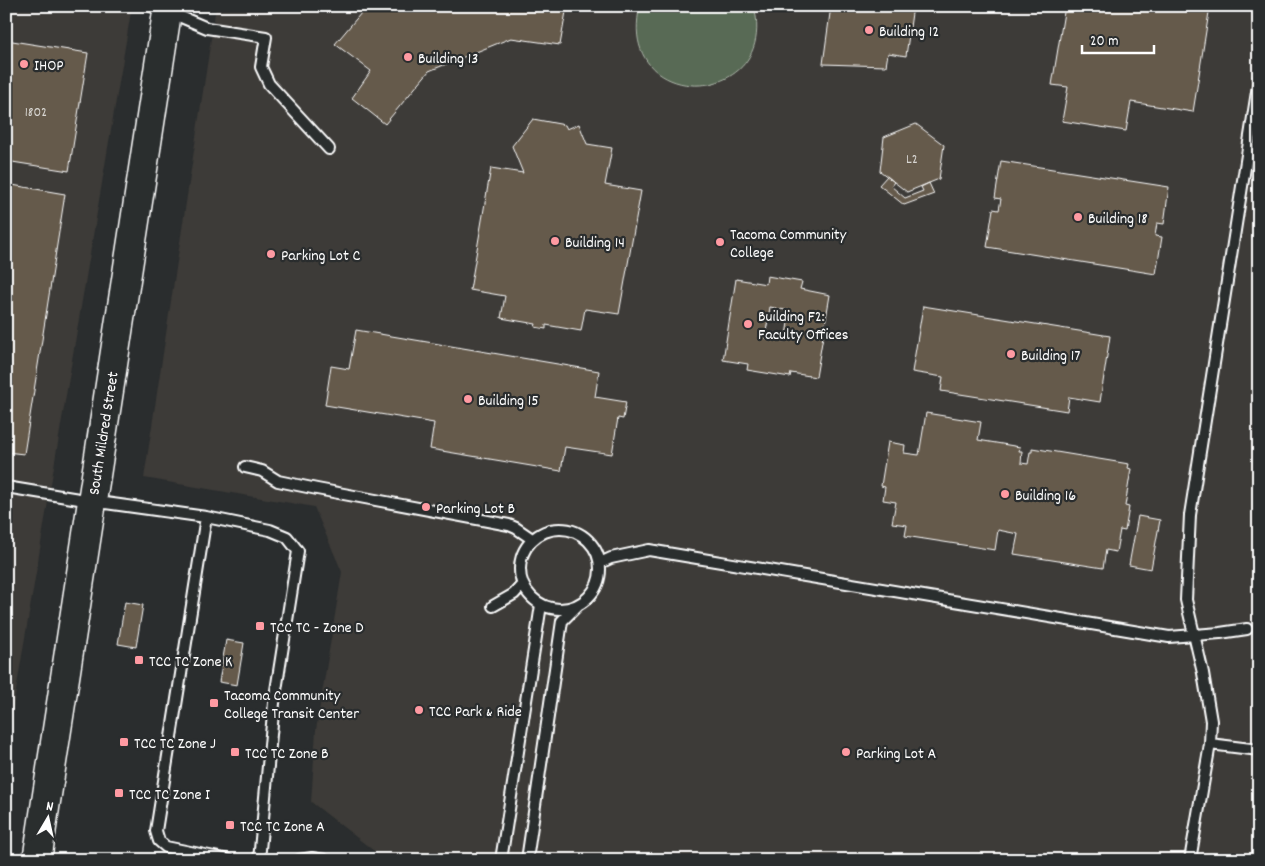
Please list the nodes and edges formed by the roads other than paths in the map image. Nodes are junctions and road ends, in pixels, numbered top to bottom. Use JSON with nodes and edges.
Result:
{"nodes":[{"id":1,"x":162,"y":8,"type":"edge"},
{"id":2,"x":1259,"y":79,"type":"edge"},
{"id":3,"x":329,"y":149,"type":"dead end"},
{"id":4,"x":244,"y":467,"type":"dead end"},
{"id":5,"x":6,"y":487,"type":"edge"},
{"id":6,"x":91,"y":501,"type":"junction"},
{"id":7,"x":206,"y":517,"type":"junction"},
{"id":8,"x":532,"y":539,"type":"junction"},
{"id":9,"x":600,"y":563,"type":"junction"},
{"id":10,"x":522,"y":585,"type":"junction"},
{"id":11,"x":541,"y":605,"type":"junction"},
{"id":12,"x":578,"y":605,"type":"junction"},
{"id":13,"x":493,"y":606,"type":"dead end"},
{"id":14,"x":1247,"y":629,"type":"dead end"},
{"id":15,"x":1193,"y":635,"type":"junction"},
{"id":16,"x":1210,"y":744,"type":"junction"},
{"id":17,"x":1259,"y":750,"type":"edge"},
{"id":18,"x":37,"y":860,"type":"edge"},
{"id":19,"x":229,"y":860,"type":"edge"},
{"id":20,"x":259,"y":860,"type":"edge"},
{"id":21,"x":299,"y":860,"type":"edge"},
{"id":22,"x":325,"y":860,"type":"edge"},
{"id":23,"x":501,"y":860,"type":"edge"},
{"id":24,"x":527,"y":860,"type":"edge"},
{"id":25,"x":1190,"y":860,"type":"edge"}],
"edges":[{"from":1,"to":3,"type":"lane"},
{"from":1,"to":6,"type":"main road","name":"South Mildred Street"},
{"from":2,"to":15,"type":"lane"},
{"from":4,"to":8,"type":"lane"},
{"from":5,"to":6,"type":"lane"},
{"from":6,"to":7,"type":"lane"},
{"from":6,"to":18,"type":"main road","name":"South Mildred Street"},
{"from":7,"to":19,"type":"lane"},
{"from":7,"to":20,"type":"lane"},
{"from":8,"to":9,"type":"lane"},
{"from":8,"to":10,"type":"lane"},
{"from":9,"to":12,"type":"lane"},
{"from":9,"to":15,"type":"lane"},
{"from":10,"to":11,"type":"lane"},
{"from":10,"to":13,"type":"lane"},
{"from":11,"to":12,"type":"lane"},
{"from":11,"to":23,"type":"lane"},
{"from":12,"to":24,"type":"lane"},
{"from":14,"to":15,"type":"lane"},
{"from":15,"to":16,"type":"lane"},
{"from":16,"to":17,"type":"lane"},
{"from":16,"to":25,"type":"lane"},
{"from":21,"to":22,"type":"lane"}]}
